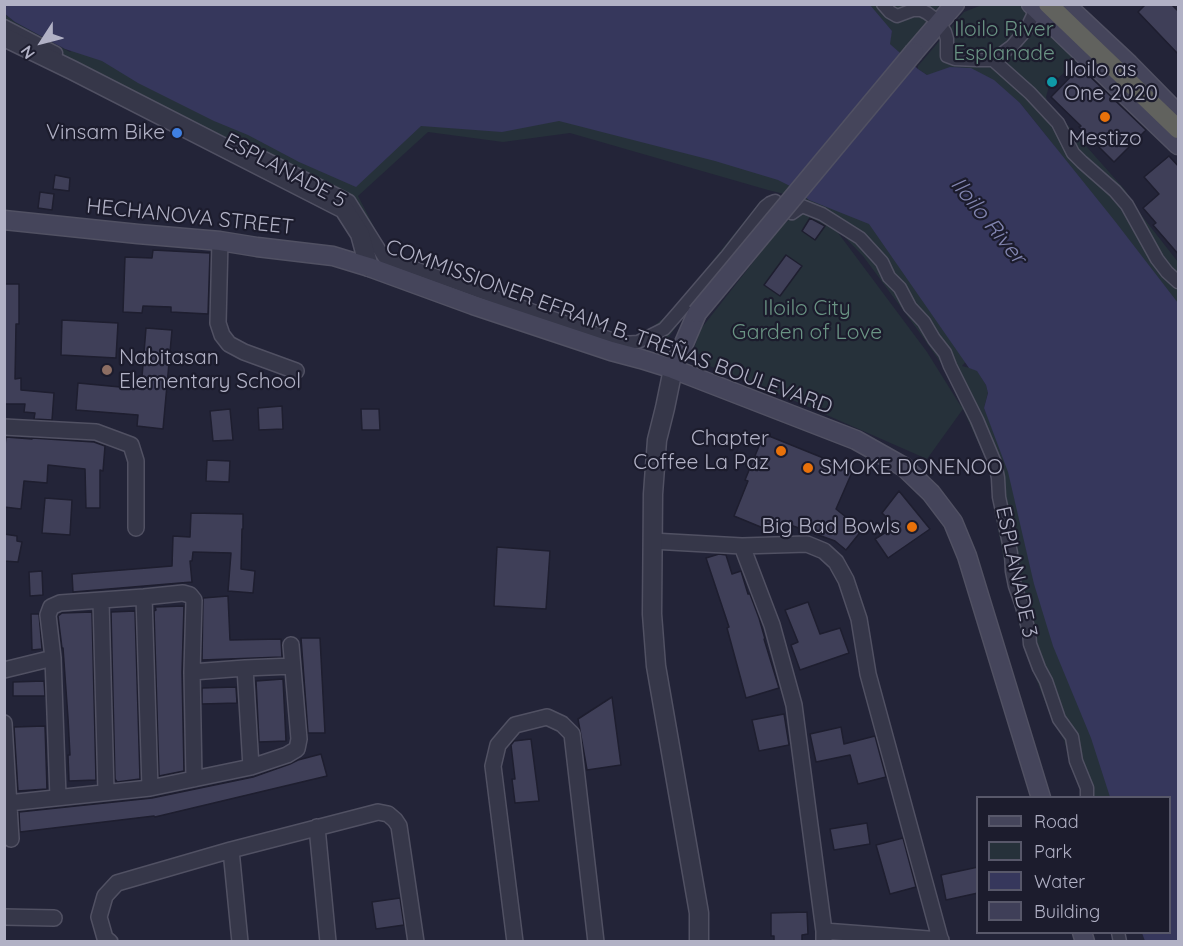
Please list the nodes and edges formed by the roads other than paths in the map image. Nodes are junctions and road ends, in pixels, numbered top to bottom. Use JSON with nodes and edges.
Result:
{"nodes":[{"id":1,"x":883,"y":4,"type":"edge"},
{"id":2,"x":955,"y":4,"type":"edge"},
{"id":3,"x":1065,"y":4,"type":"edge"},
{"id":4,"x":1038,"y":6,"type":"edge"},
{"id":5,"x":939,"y":22,"type":"junction"},
{"id":6,"x":4,"y":26,"type":"edge"},
{"id":7,"x":4,"y":37,"type":"edge"},
{"id":8,"x":993,"y":60,"type":"junction"},
{"id":9,"x":1179,"y":114,"type":"edge"},
{"id":10,"x":1179,"y":129,"type":"edge"},
{"id":11,"x":1179,"y":145,"type":"edge"},
{"id":12,"x":792,"y":213,"type":"joint"},
{"id":13,"x":4,"y":220,"type":"edge"},
{"id":14,"x":220,"y":241,"type":"junction"},
{"id":15,"x":369,"y":267,"type":"junction"},
{"id":16,"x":1179,"y":282,"type":"edge"},
{"id":17,"x":673,"y":369,"type":"junction"},
{"id":18,"x":296,"y":371,"type":"dead end"},
{"id":19,"x":4,"y":427,"type":"edge"},
{"id":20,"x":136,"y":528,"type":"dead end"},
{"id":21,"x":652,"y":541,"type":"junction"},
{"id":22,"x":742,"y":546,"type":"junction"},
{"id":23,"x":144,"y":597,"type":"junction"},
{"id":24,"x":101,"y":601,"type":"junction"},
{"id":25,"x":291,"y":645,"type":"dead end"},
{"id":26,"x":53,"y":658,"type":"junction"},
{"id":27,"x":292,"y":666,"type":"junction"},
{"id":28,"x":245,"y":668,"type":"junction"},
{"id":29,"x":4,"y":670,"type":"edge"},
{"id":30,"x":192,"y":672,"type":"junction"},
{"id":31,"x":4,"y":723,"type":"edge"},
{"id":32,"x":251,"y":767,"type":"junction"},
{"id":33,"x":194,"y":779,"type":"junction"},
{"id":34,"x":150,"y":788,"type":"junction"},
{"id":35,"x":106,"y":792,"type":"junction"},
{"id":36,"x":1040,"y":796,"type":"edge"},
{"id":37,"x":1087,"y":796,"type":"edge"},
{"id":38,"x":58,"y":797,"type":"junction"},
{"id":39,"x":8,"y":803,"type":"junction"},
{"id":40,"x":318,"y":827,"type":"junction"},
{"id":41,"x":11,"y":839,"type":"dead end"},
{"id":42,"x":231,"y":850,"type":"junction"},
{"id":43,"x":4,"y":917,"type":"edge"},
{"id":44,"x":54,"y":918,"type":"dead end"},
{"id":45,"x":824,"y":936,"type":"edge"},
{"id":46,"x":941,"y":941,"type":"edge"},
{"id":47,"x":110,"y":942,"type":"edge"},
{"id":48,"x":240,"y":942,"type":"edge"},
{"id":49,"x":328,"y":942,"type":"edge"},
{"id":50,"x":416,"y":942,"type":"edge"},
{"id":51,"x":515,"y":942,"type":"edge"},
{"id":52,"x":596,"y":942,"type":"edge"},
{"id":53,"x":699,"y":942,"type":"edge"}],
"edges":[{"from":1,"to":5,"type":"street"},
{"from":2,"to":5,"type":"main road"},
{"from":3,"to":9,"type":"main road"},
{"from":4,"to":8,"type":"street"},
{"from":4,"to":10,"type":"highway"},
{"from":4,"to":11,"type":"main road"},
{"from":5,"to":8,"type":"street"},
{"from":5,"to":17,"type":"main road","bridge":true},
{"from":6,"to":12,"type":"street","name":"ESPLANADE 5"},
{"from":7,"to":15,"type":"street","name":"COMMISSIONER EFRAIM B. TREÑAS BOULEVARD"},
{"from":8,"to":16,"type":"street"},
{"from":12,"to":37,"type":"street","name":"ESPLANADE 3"},
{"from":13,"to":14,"type":"main road","name":"HECHANOVA STREET"},
{"from":14,"to":15,"type":"main road","name":"HECHANOVA STREET"},
{"from":14,"to":18,"type":"street"},
{"from":15,"to":17,"type":"main road","name":"COMMISSIONER EFRAIM B. TREÑAS BOULEVARD"},
{"from":17,"to":21,"type":"street"},
{"from":17,"to":36,"type":"main road","name":"COMMISSIONER EFRAIM B. TREÑAS BOULEVARD"},
{"from":19,"to":20,"type":"street"},
{"from":21,"to":22,"type":"street"},
{"from":21,"to":53,"type":"street"},
{"from":22,"to":45,"type":"street"},
{"from":22,"to":46,"type":"street"},
{"from":23,"to":24,"type":"street"},
{"from":23,"to":30,"type":"street"},
{"from":23,"to":34,"type":"street"},
{"from":24,"to":26,"type":"street"},
{"from":24,"to":35,"type":"street"},
{"from":25,"to":27,"type":"street"},
{"from":26,"to":29,"type":"street"},
{"from":26,"to":38,"type":"street"},
{"from":27,"to":28,"type":"street"},
{"from":27,"to":32,"type":"street"},
{"from":28,"to":30,"type":"street"},
{"from":28,"to":32,"type":"street"},
{"from":30,"to":33,"type":"street"},
{"from":31,"to":39,"type":"street"},
{"from":32,"to":33,"type":"street"},
{"from":33,"to":34,"type":"street"},
{"from":34,"to":35,"type":"street"},
{"from":35,"to":38,"type":"street"},
{"from":38,"to":39,"type":"street"},
{"from":39,"to":41,"type":"street"},
{"from":40,"to":42,"type":"street"},
{"from":40,"to":49,"type":"street"},
{"from":40,"to":50,"type":"street"},
{"from":42,"to":47,"type":"street"},
{"from":42,"to":48,"type":"street"},
{"from":43,"to":44,"type":"street"},
{"from":45,"to":46,"type":"street"},
{"from":51,"to":52,"type":"street"}]}
